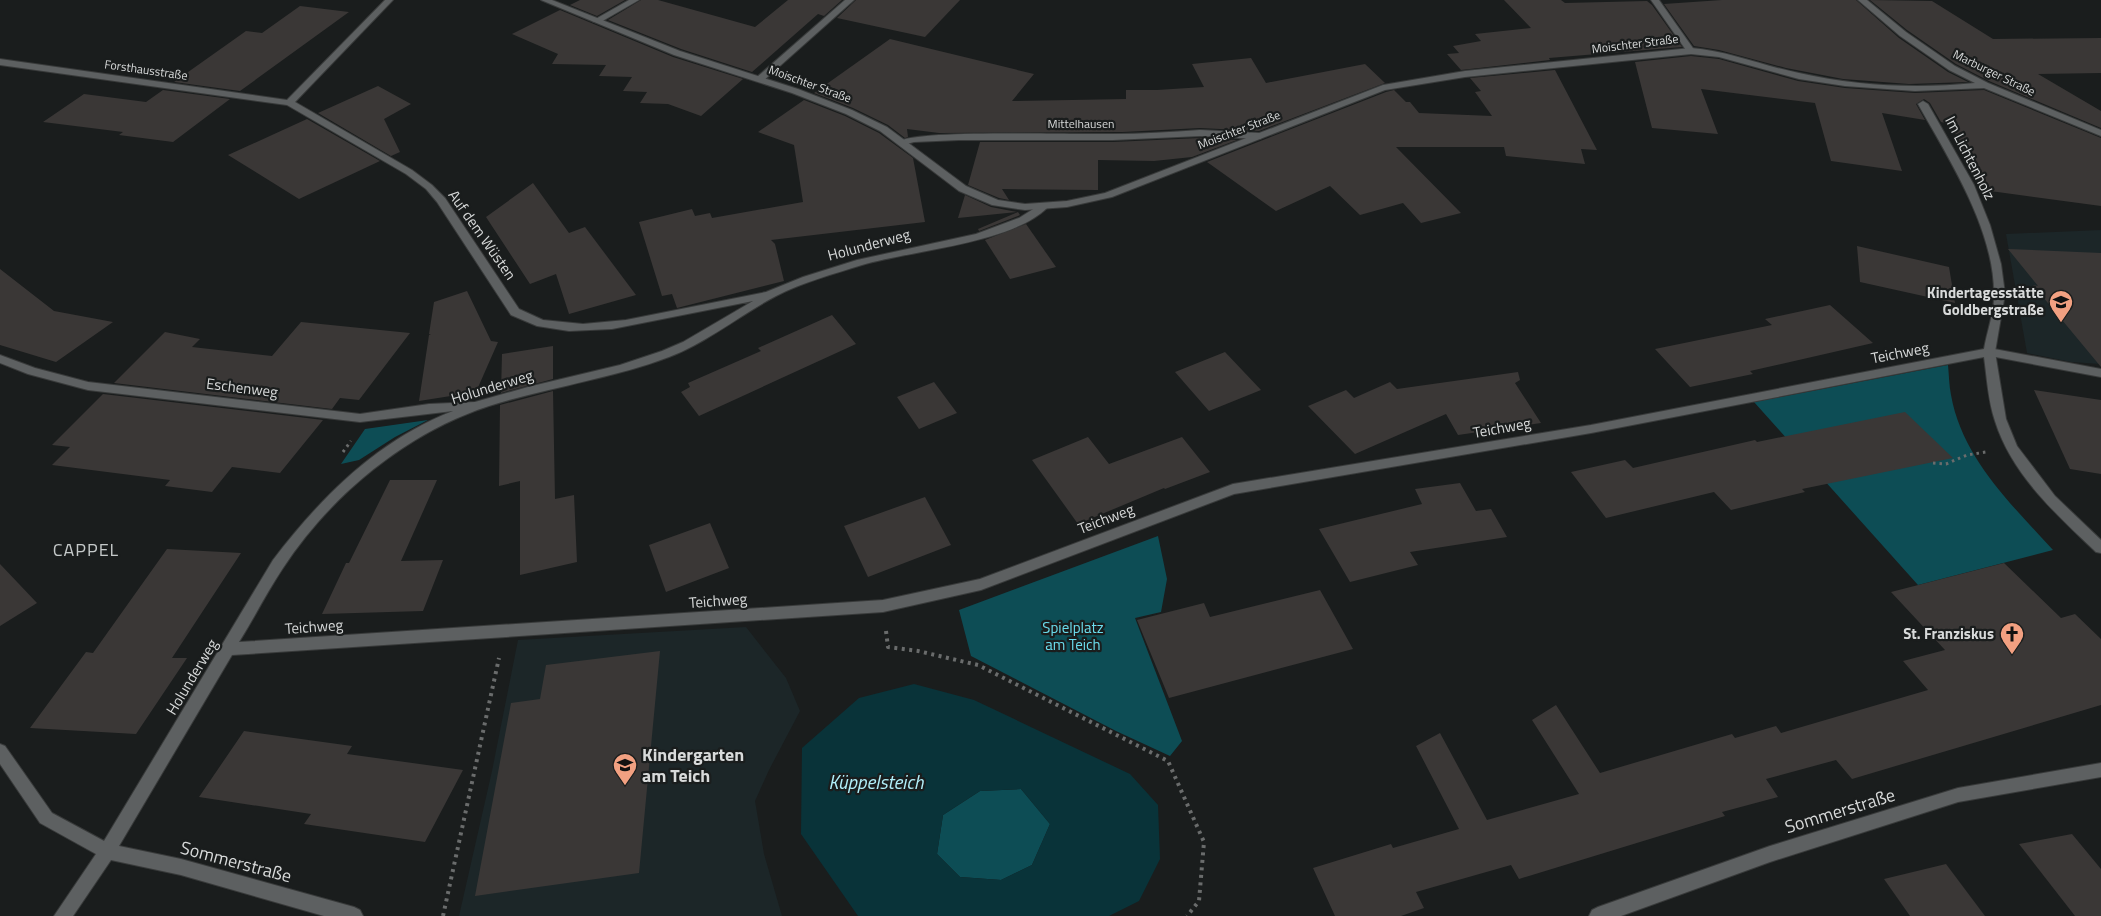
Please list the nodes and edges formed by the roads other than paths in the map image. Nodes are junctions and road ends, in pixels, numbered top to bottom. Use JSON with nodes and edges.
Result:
{"nodes":[{"id":1,"x":389,"y":0,"type":"edge"},
{"id":2,"x":545,"y":0,"type":"edge"},
{"id":3,"x":635,"y":0,"type":"edge"},
{"id":4,"x":850,"y":0,"type":"edge"},
{"id":5,"x":1655,"y":0,"type":"edge"},
{"id":6,"x":1862,"y":0,"type":"edge"},
{"id":7,"x":596,"y":21,"type":"junction"},
{"id":8,"x":1691,"y":51,"type":"junction"},
{"id":9,"x":0,"y":62,"type":"edge"},
{"id":10,"x":760,"y":79,"type":"junction"},
{"id":11,"x":1985,"y":85,"type":"junction"},
{"id":12,"x":289,"y":103,"type":"junction"},
{"id":13,"x":1923,"y":104,"type":"dead end"},
{"id":14,"x":2101,"y":133,"type":"edge"},
{"id":15,"x":1260,"y":136,"type":"junction"},
{"id":16,"x":903,"y":142,"type":"junction"},
{"id":17,"x":1042,"y":208,"type":"junction"},
{"id":18,"x":774,"y":293,"type":"junction"},
{"id":19,"x":1989,"y":352,"type":"junction"},
{"id":20,"x":0,"y":359,"type":"edge"},
{"id":21,"x":2101,"y":373,"type":"edge"},
{"id":22,"x":483,"y":404,"type":"junction"},
{"id":23,"x":2101,"y":548,"type":"edge"},
{"id":24,"x":227,"y":649,"type":"junction"},
{"id":25,"x":0,"y":751,"type":"edge"},
{"id":26,"x":2101,"y":770,"type":"edge"},
{"id":27,"x":107,"y":851,"type":"junction"},
{"id":28,"x":63,"y":916,"type":"edge"},
{"id":29,"x":354,"y":916,"type":"edge"},
{"id":30,"x":1598,"y":916,"type":"edge"}],
"edges":[{"from":1,"to":12,"type":"street"},
{"from":2,"to":7,"type":"street","name":"Moischter Straße"},
{"from":3,"to":7,"type":"street"},
{"from":4,"to":10,"type":"street"},
{"from":5,"to":8,"type":"street"},
{"from":6,"to":11,"type":"street","name":"Marburger Straße"},
{"from":7,"to":10,"type":"street","name":"Moischter Straße"},
{"from":8,"to":11,"type":"street","name":"Moischter Straße"},
{"from":8,"to":15,"type":"street","name":"Moischter Straße"},
{"from":9,"to":12,"type":"street","name":"Forsthausstraße"},
{"from":10,"to":16,"type":"street","name":"Moischter Straße"},
{"from":11,"to":14,"type":"street","name":"Marburger Straße"},
{"from":12,"to":18,"type":"street","name":"Auf dem Wüsten"},
{"from":13,"to":19,"type":"street","name":"Im Lichtenholz"},
{"from":15,"to":16,"type":"street","name":"Mittelhausen"},
{"from":15,"to":17,"type":"street","name":"Moischter Straße"},
{"from":16,"to":17,"type":"street","name":"Moischter Straße"},
{"from":17,"to":18,"type":"street","name":"Holunderweg"},
{"from":18,"to":22,"type":"street","name":"Holunderweg"},
{"from":19,"to":21,"type":"street"},
{"from":19,"to":23,"type":"street","name":"Im Lichtenholz"},
{"from":19,"to":24,"type":"street","name":"Teichweg"},
{"from":20,"to":22,"type":"street","name":"Eschenweg"},
{"from":22,"to":24,"type":"street","name":"Holunderweg"},
{"from":24,"to":27,"type":"street","name":"Holunderweg"},
{"from":25,"to":27,"type":"street","name":"Sommerstraße"},
{"from":26,"to":30,"type":"street","name":"Sommerstraße"},
{"from":27,"to":28,"type":"street","name":"Holunderweg"},
{"from":27,"to":29,"type":"street","name":"Sommerstraße"}]}
